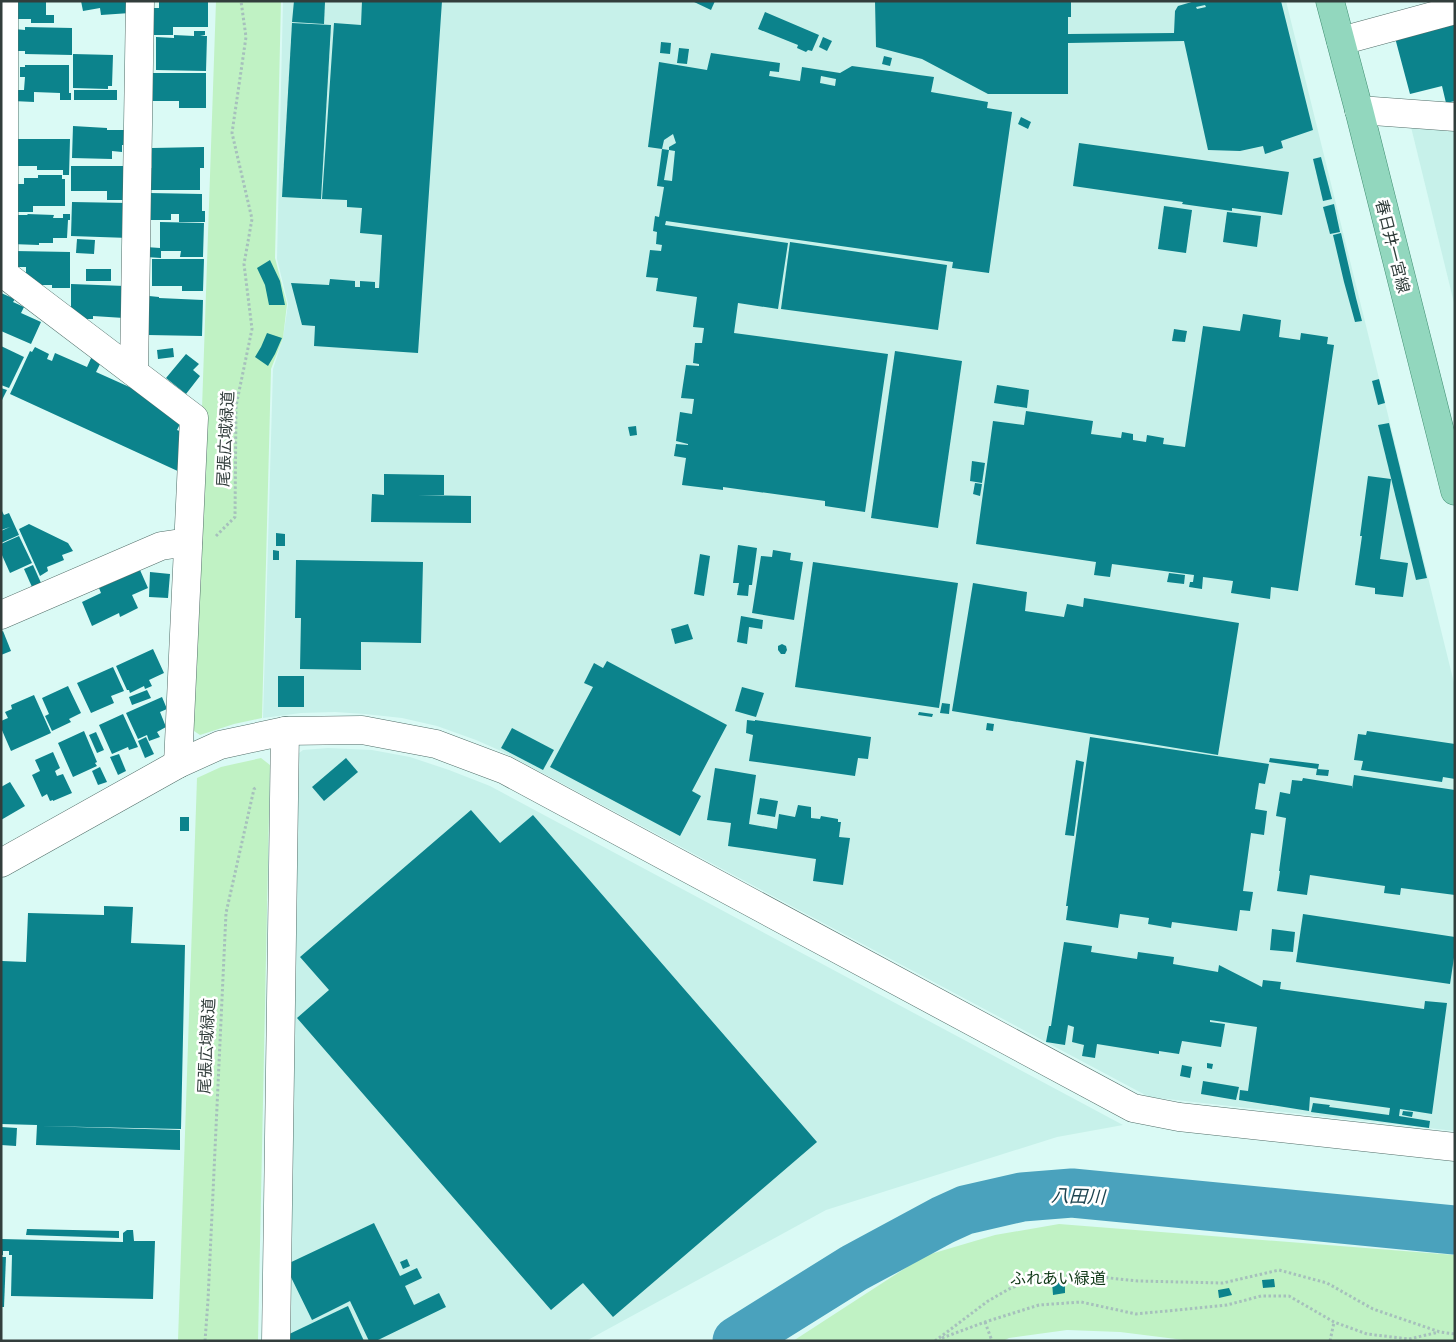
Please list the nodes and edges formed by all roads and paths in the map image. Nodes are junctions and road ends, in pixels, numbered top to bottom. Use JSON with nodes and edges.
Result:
{"nodes":[{"id":1,"x":4,"y":1,"type":"edge"},
{"id":2,"x":140,"y":1,"type":"edge"},
{"id":3,"x":240,"y":1,"type":"edge"},
{"id":4,"x":1330,"y":1,"type":"edge"},
{"id":5,"x":1455,"y":10,"type":"edge"},
{"id":6,"x":1341,"y":41,"type":"junction"},
{"id":7,"x":1359,"y":110,"type":"junction"},
{"id":8,"x":1455,"y":117,"type":"edge"},
{"id":9,"x":3,"y":273,"type":"edge"},
{"id":10,"x":134,"y":372,"type":"junction"},
{"id":11,"x":1455,"y":490,"type":"edge"},
{"id":12,"x":187,"y":553,"type":"junction"},
{"id":13,"x":4,"y":606,"type":"edge"},
{"id":14,"x":285,"y":731,"type":"junction"},
{"id":15,"x":178,"y":764,"type":"junction"},
{"id":16,"x":284,"y":772,"type":"junction"},
{"id":17,"x":1,"y":863,"type":"edge"},
{"id":18,"x":1455,"y":1148,"type":"edge"},
{"id":19,"x":985,"y":1322,"type":"junction"},
{"id":20,"x":1334,"y":1322,"type":"junction"},
{"id":21,"x":1440,"y":1332,"type":"junction"},
{"id":22,"x":1455,"y":1334,"type":"edge"},
{"id":23,"x":936,"y":1340,"type":"edge"},
{"id":24,"x":204,"y":1341,"type":"edge"},
{"id":25,"x":276,"y":1341,"type":"edge"},
{"id":26,"x":992,"y":1341,"type":"edge"},
{"id":27,"x":1330,"y":1341,"type":"edge"}],
"edges":[{"from":1,"to":9,"type":"street"},
{"from":2,"to":10,"type":"street"},
{"from":3,"to":12,"type":"path","name":"尾張広域緑道"},
{"from":4,"to":6,"type":"main road","name":"春日井一宮線"},
{"from":5,"to":6,"type":"street"},
{"from":6,"to":7,"type":"main road","name":"春日井一宮線"},
{"from":7,"to":8,"type":"street"},
{"from":7,"to":11,"type":"main road","name":"春日井一宮線"},
{"from":9,"to":10,"type":"street"},
{"from":10,"to":12,"type":"street"},
{"from":12,"to":13,"type":"street"},
{"from":12,"to":15,"type":"street"},
{"from":14,"to":15,"type":"street"},
{"from":14,"to":16,"type":"street"},
{"from":14,"to":18,"type":"street"},
{"from":15,"to":17,"type":"street"},
{"from":16,"to":24,"type":"path","name":"尾張広域緑道"},
{"from":16,"to":25,"type":"street"},
{"from":19,"to":20,"type":"path"},
{"from":19,"to":23,"type":"path"},
{"from":19,"to":26,"type":"path"},
{"from":20,"to":21,"type":"path"},
{"from":20,"to":27,"type":"path"},
{"from":21,"to":22,"type":"path"},
{"from":21,"to":23,"type":"path"}]}
